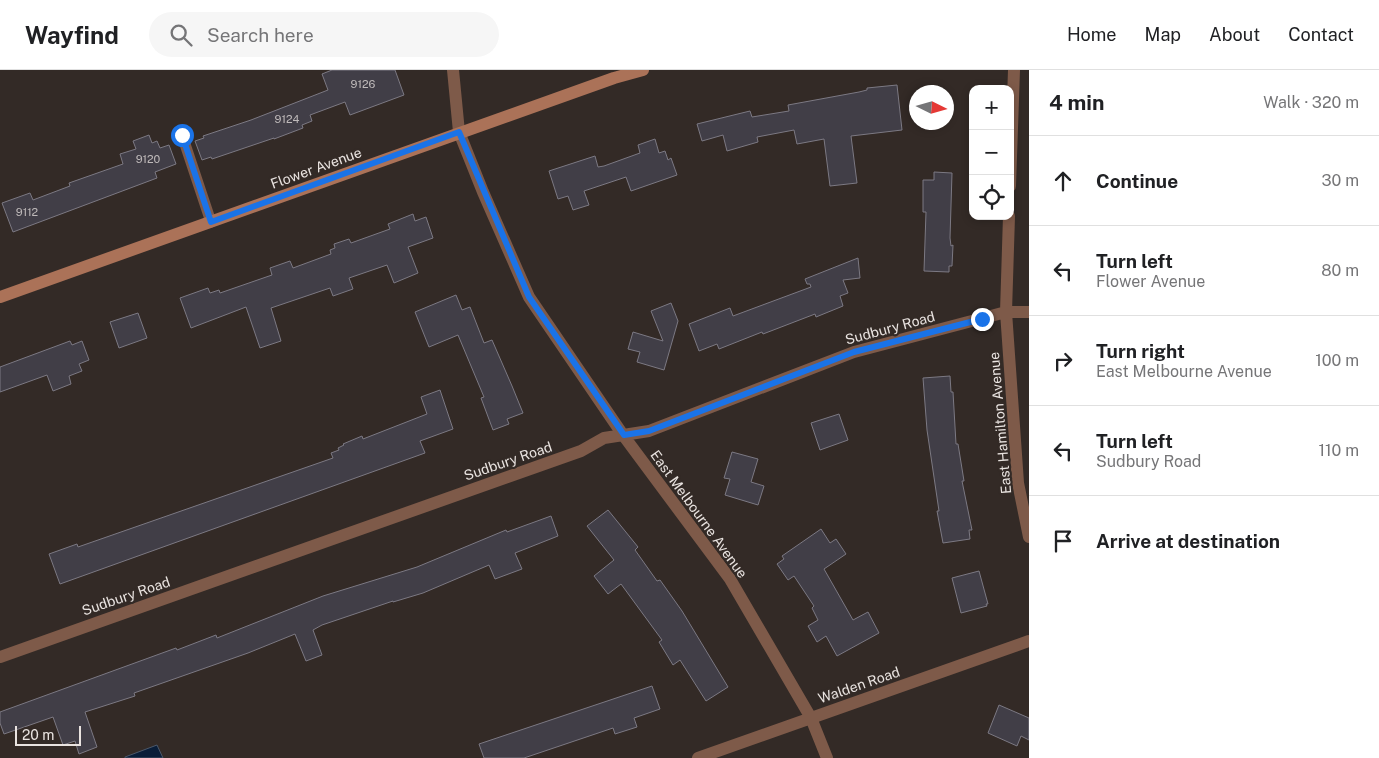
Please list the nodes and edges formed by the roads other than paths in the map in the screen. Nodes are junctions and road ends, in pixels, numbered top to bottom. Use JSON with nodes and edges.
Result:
{"nodes":[{"id":1,"x":453,"y":70,"type":"edge"},
{"id":2,"x":642,"y":70,"type":"edge"},
{"id":3,"x":1014,"y":70,"type":"edge"},
{"id":4,"x":459,"y":132,"type":"junction"},
{"id":5,"x":182,"y":135,"type":"dead end"},
{"id":6,"x":1010,"y":175,"type":"edge"},
{"id":7,"x":1009,"y":220,"type":"edge"},
{"id":8,"x":211,"y":222,"type":"junction"},
{"id":9,"x":0,"y":297,"type":"edge"},
{"id":10,"x":1006,"y":312,"type":"junction"},
{"id":11,"x":1029,"y":312,"type":"edge"},
{"id":12,"x":624,"y":435,"type":"junction"},
{"id":13,"x":1029,"y":537,"type":"edge"},
{"id":14,"x":1029,"y":641,"type":"edge"},
{"id":15,"x":0,"y":657,"type":"edge"},
{"id":16,"x":811,"y":718,"type":"junction"},
{"id":17,"x":698,"y":758,"type":"edge"},
{"id":18,"x":826,"y":758,"type":"edge"}],
"edges":[{"from":1,"to":4,"type":"street","name":"East Melbourne Avenue"},
{"from":2,"to":4,"type":"street","name":"Flower Avenue"},
{"from":3,"to":6,"type":"street"},
{"from":4,"to":8,"type":"street","name":"Flower Avenue"},
{"from":4,"to":12,"type":"street","name":"East Melbourne Avenue"},
{"from":5,"to":8,"type":"lane"},
{"from":7,"to":10,"type":"street","name":"East Hamilton Avenue"},
{"from":8,"to":9,"type":"street","name":"Flower Avenue"},
{"from":10,"to":11,"type":"street","name":"Sudbury Road"},
{"from":10,"to":12,"type":"street","name":"Sudbury Road"},
{"from":10,"to":13,"type":"street","name":"East Hamilton Avenue"},
{"from":12,"to":15,"type":"street","name":"Sudbury Road"},
{"from":12,"to":16,"type":"street","name":"East Melbourne Avenue"},
{"from":14,"to":16,"type":"street","name":"Walden Road"},
{"from":16,"to":17,"type":"street","name":"Walden Road"},
{"from":16,"to":18,"type":"street","name":"East Melbourne Avenue"}]}
